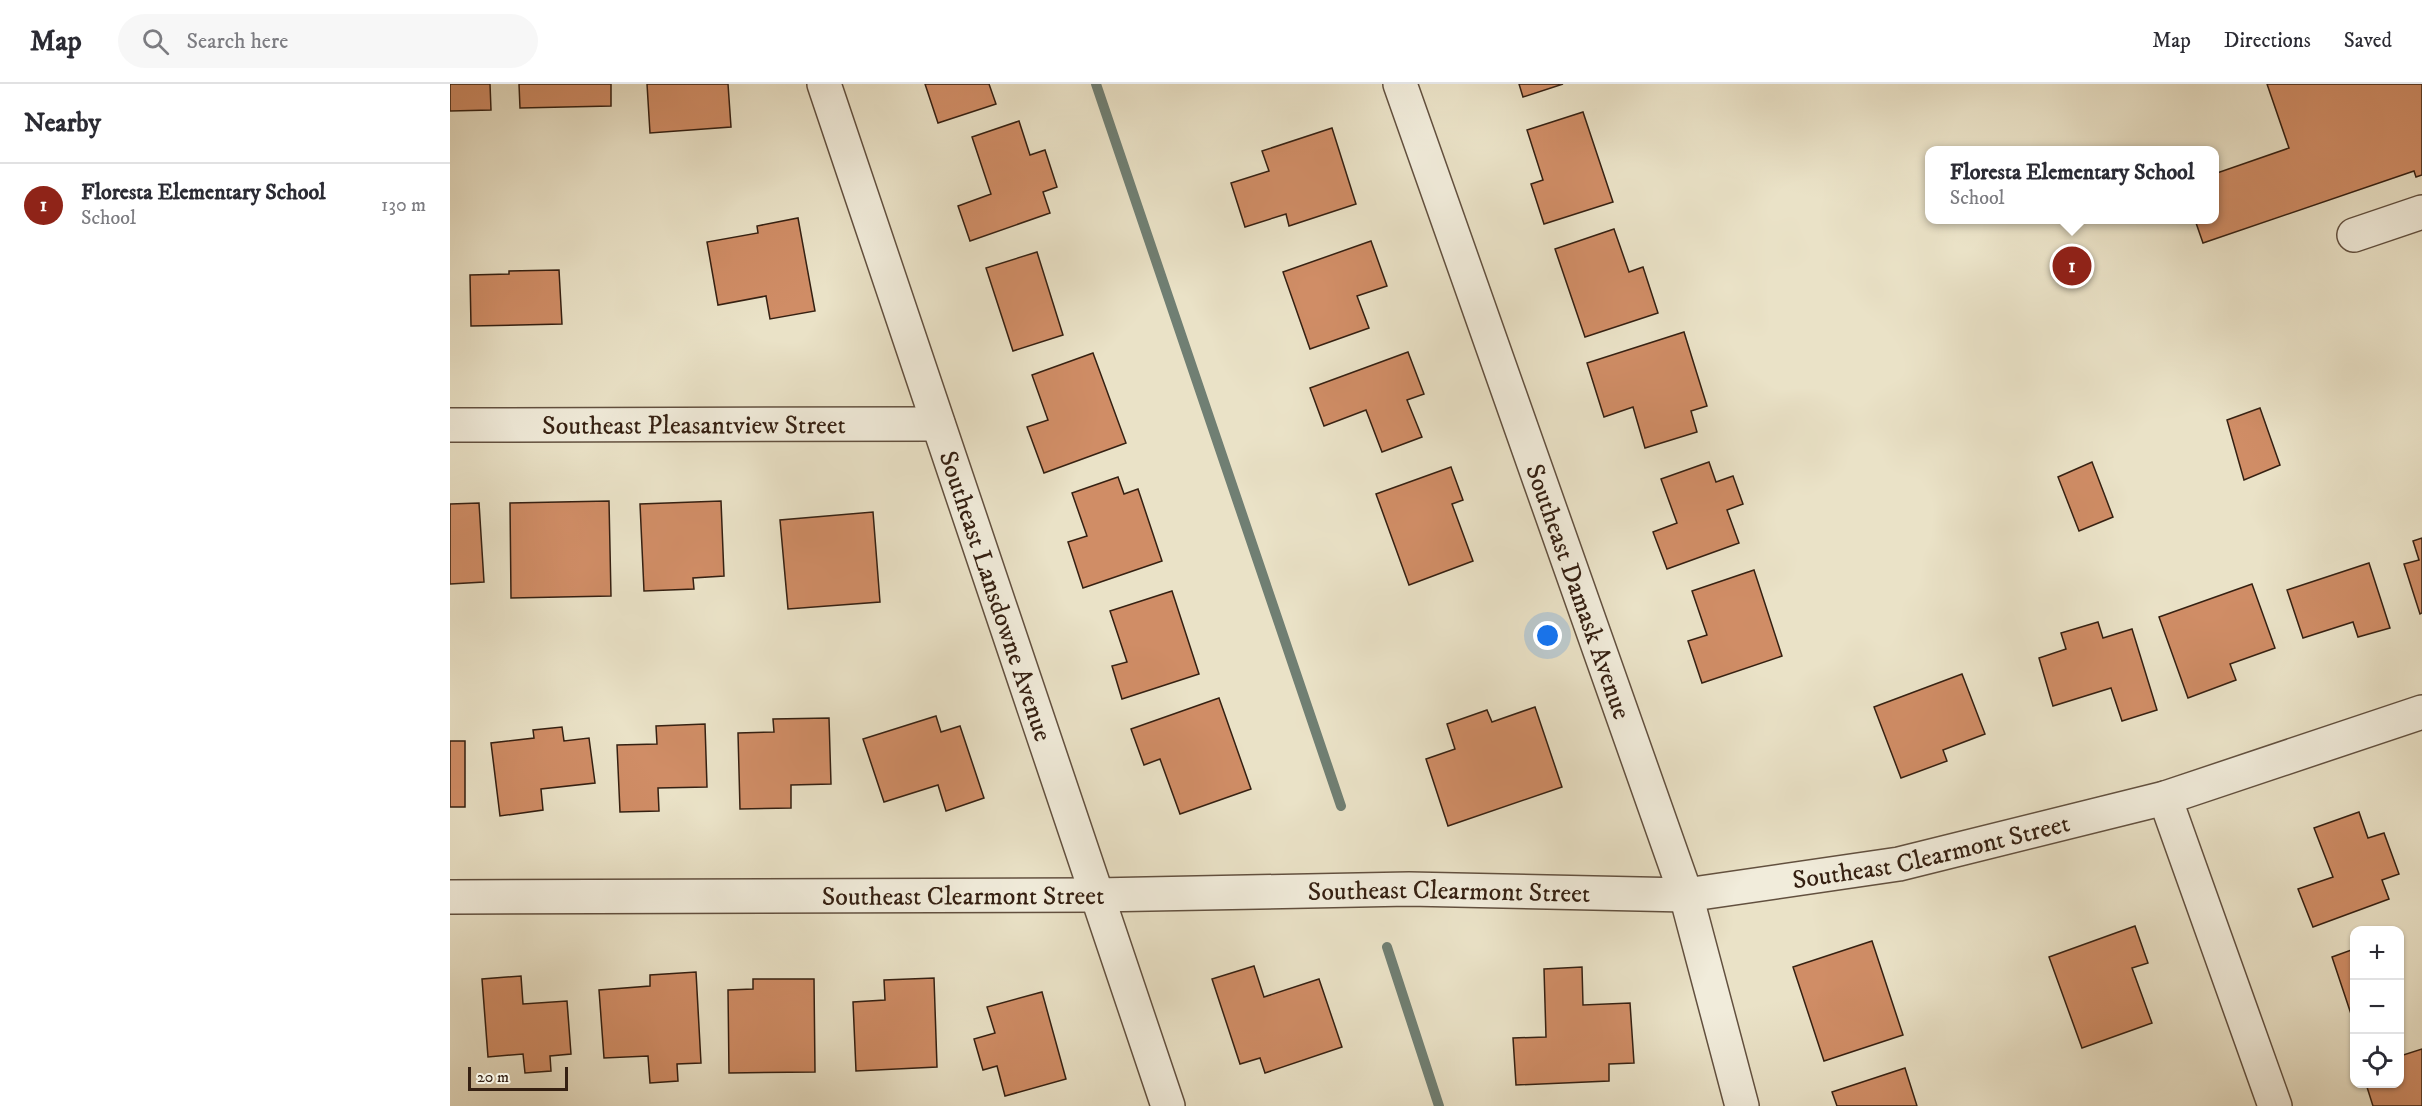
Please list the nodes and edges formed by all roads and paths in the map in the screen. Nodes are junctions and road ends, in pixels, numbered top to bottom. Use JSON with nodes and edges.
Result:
{"nodes":[{"id":1,"x":824,"y":84,"type":"edge"},
{"id":2,"x":1400,"y":84,"type":"edge"},
{"id":3,"x":2422,"y":212,"type":"edge"},
{"id":4,"x":2355,"y":235,"type":"dead end"},
{"id":5,"x":938,"y":424,"type":"junction"},
{"id":6,"x":450,"y":425,"type":"edge"},
{"id":7,"x":2422,"y":712,"type":"edge"},
{"id":8,"x":2165,"y":798,"type":"junction"},
{"id":9,"x":1096,"y":895,"type":"junction"},
{"id":10,"x":1686,"y":895,"type":"junction"},
{"id":11,"x":450,"y":897,"type":"edge"},
{"id":12,"x":1168,"y":1106,"type":"edge"},
{"id":13,"x":1742,"y":1106,"type":"edge"},
{"id":14,"x":2275,"y":1106,"type":"edge"}],
"edges":[{"from":1,"to":5,"type":"street","name":"Southeast Lansdowne Avenue"},
{"from":2,"to":10,"type":"street","name":"Southeast Damask Avenue"},
{"from":3,"to":4,"type":"street"},
{"from":5,"to":6,"type":"street","name":"Southeast Pleasantview Street"},
{"from":5,"to":9,"type":"street","name":"Southeast Lansdowne Avenue"},
{"from":7,"to":8,"type":"street","name":"Southeast Clearmont Street"},
{"from":8,"to":10,"type":"street","name":"Southeast Clearmont Street"},
{"from":8,"to":14,"type":"street"},
{"from":9,"to":10,"type":"street","name":"Southeast Clearmont Street"},
{"from":9,"to":11,"type":"street","name":"Southeast Clearmont Street"},
{"from":9,"to":12,"type":"street","name":"Southeast Lansdowne Avenue"},
{"from":10,"to":13,"type":"street","name":"Southeast Damask Avenue"}]}
